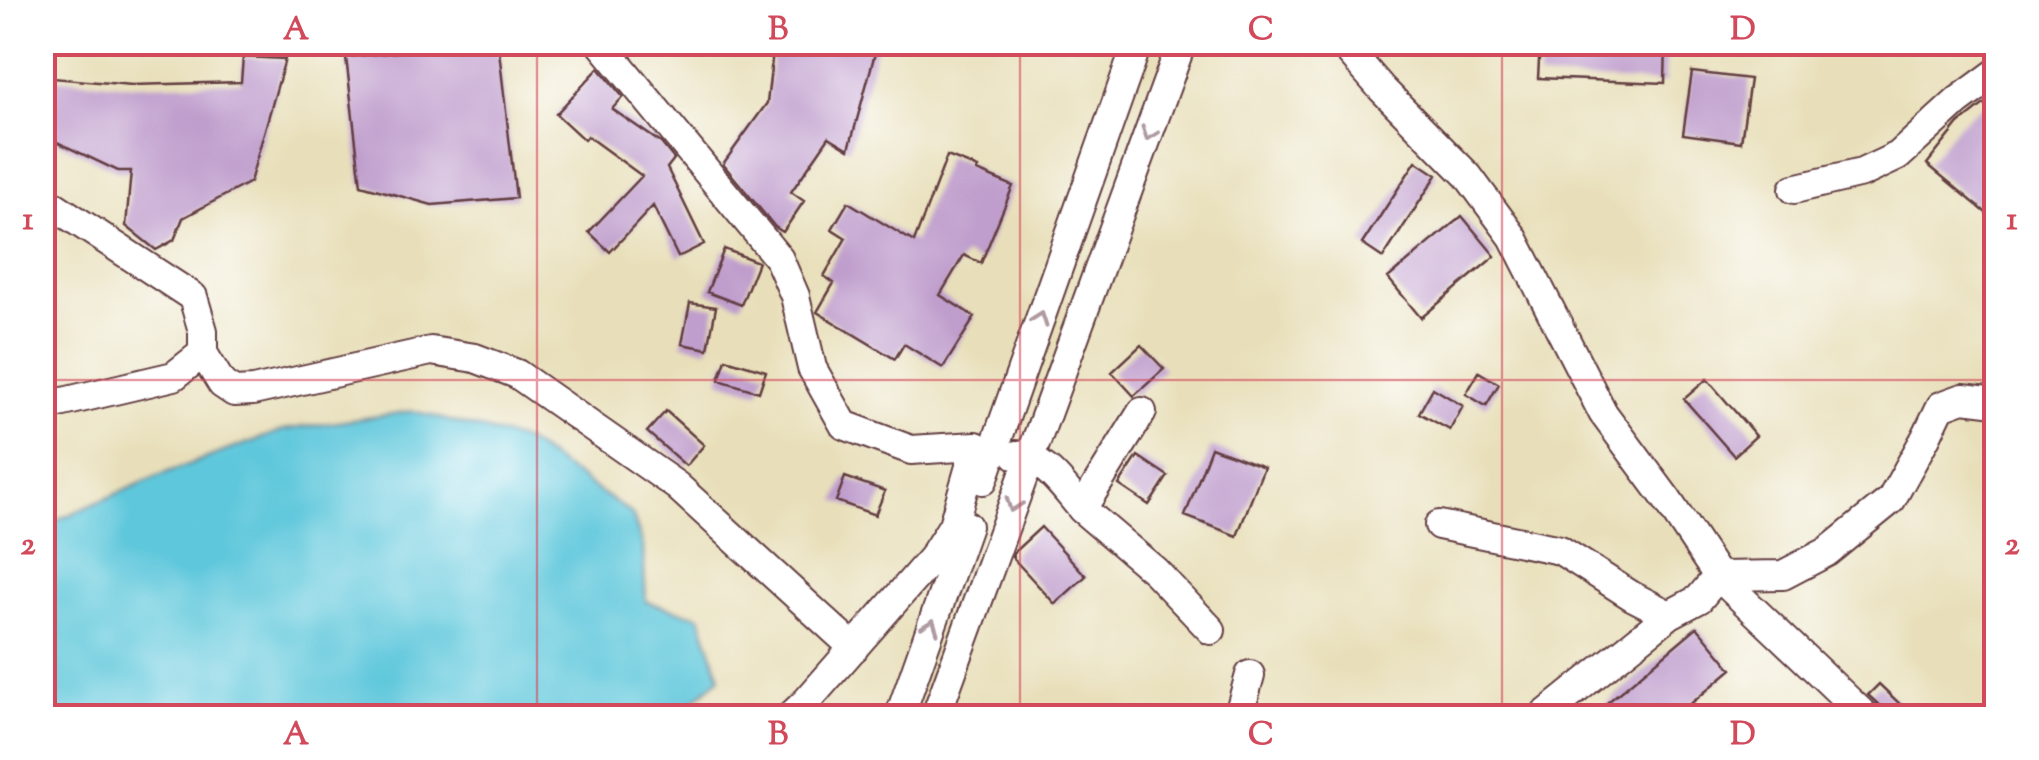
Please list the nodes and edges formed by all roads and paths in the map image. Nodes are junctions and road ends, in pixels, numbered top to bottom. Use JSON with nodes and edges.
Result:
{"nodes":[{"id":1,"x":600,"y":42,"type":"edge"},
{"id":2,"x":1138,"y":42,"type":"edge"},
{"id":3,"x":1182,"y":42,"type":"edge"},
{"id":4,"x":1341,"y":42,"type":"edge"},
{"id":5,"x":1996,"y":72,"type":"edge"},
{"id":6,"x":1794,"y":189,"type":"dead end"},
{"id":7,"x":42,"y":198,"type":"edge"},
{"id":8,"x":203,"y":353,"type":"junction"},
{"id":9,"x":1996,"y":402,"type":"edge"},
{"id":10,"x":42,"y":407,"type":"edge"},
{"id":11,"x":1142,"y":412,"type":"dead end"},
{"id":12,"x":984,"y":449,"type":"junction"},
{"id":13,"x":1030,"y":458,"type":"junction"},
{"id":14,"x":1082,"y":509,"type":"junction"},
{"id":15,"x":1439,"y":525,"type":"dead end"},
{"id":16,"x":1718,"y":576,"type":"junction"},
{"id":17,"x":1670,"y":615,"type":"junction"},
{"id":18,"x":1211,"y":630,"type":"dead end"},
{"id":19,"x":854,"y":648,"type":"junction"},
{"id":20,"x":1250,"y":675,"type":"dead end"},
{"id":21,"x":789,"y":718,"type":"edge"},
{"id":22,"x":898,"y":718,"type":"edge"},
{"id":23,"x":936,"y":718,"type":"edge"},
{"id":24,"x":1238,"y":718,"type":"edge"},
{"id":25,"x":1541,"y":718,"type":"edge"},
{"id":26,"x":1867,"y":718,"type":"edge"}],
"edges":[{"from":1,"to":12,"type":"street"},
{"from":12,"to":2,"type":"street","one_way":true},
{"from":3,"to":13,"type":"street","one_way":true},
{"from":4,"to":16,"type":"street"},
{"from":5,"to":6,"type":"street"},
{"from":7,"to":8,"type":"street"},
{"from":8,"to":10,"type":"street"},
{"from":8,"to":19,"type":"street"},
{"from":9,"to":16,"type":"street"},
{"from":11,"to":14,"type":"street"},
{"from":12,"to":13,"type":"street"},
{"from":12,"to":19,"type":"street"},
{"from":22,"to":12,"type":"street","one_way":true},
{"from":13,"to":14,"type":"street"},
{"from":13,"to":23,"type":"street","one_way":true},
{"from":14,"to":18,"type":"street"},
{"from":15,"to":17,"type":"street"},
{"from":16,"to":17,"type":"street"},
{"from":16,"to":26,"type":"street"},
{"from":17,"to":25,"type":"street"},
{"from":19,"to":21,"type":"street"},
{"from":20,"to":24,"type":"street"}]}
